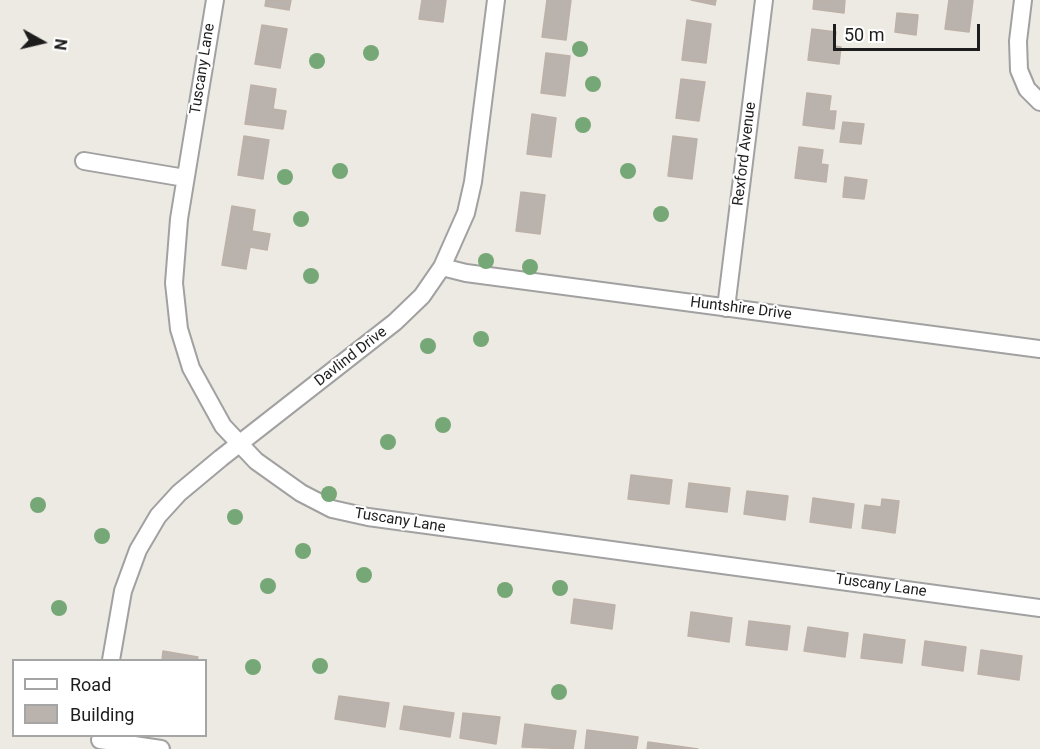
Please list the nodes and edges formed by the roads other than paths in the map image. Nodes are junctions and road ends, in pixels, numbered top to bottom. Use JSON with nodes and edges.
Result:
{"nodes":[{"id":1,"x":215,"y":0,"type":"edge"},
{"id":2,"x":496,"y":0,"type":"edge"},
{"id":3,"x":764,"y":0,"type":"edge"},
{"id":4,"x":1023,"y":0,"type":"edge"},
{"id":5,"x":1040,"y":102,"type":"edge"},
{"id":6,"x":84,"y":161,"type":"dead end"},
{"id":7,"x":185,"y":178,"type":"junction"},
{"id":8,"x":442,"y":267,"type":"junction"},
{"id":9,"x":726,"y":308,"type":"junction"},
{"id":10,"x":1040,"y":349,"type":"edge"},
{"id":11,"x":240,"y":443,"type":"junction"},
{"id":12,"x":1040,"y":608,"type":"edge"},
{"id":13,"x":111,"y":659,"type":"edge"},
{"id":14,"x":100,"y":741,"type":"edge"},
{"id":15,"x":161,"y":749,"type":"edge"}],
"edges":[{"from":1,"to":7,"type":"street","name":"Tuscany Lane"},
{"from":2,"to":8,"type":"street","name":"Davlind Drive"},
{"from":3,"to":9,"type":"street","name":"Rexford Avenue"},
{"from":4,"to":5,"type":"street"},
{"from":6,"to":7,"type":"street"},
{"from":7,"to":11,"type":"street","name":"Tuscany Lane"},
{"from":8,"to":9,"type":"street","name":"Huntshire Drive"},
{"from":8,"to":11,"type":"street","name":"Davlind Drive"},
{"from":9,"to":10,"type":"street","name":"Huntshire Drive"},
{"from":11,"to":12,"type":"street","name":"Tuscany Lane"},
{"from":11,"to":13,"type":"street","name":"Davlind Drive"},
{"from":14,"to":15,"type":"street"}]}
